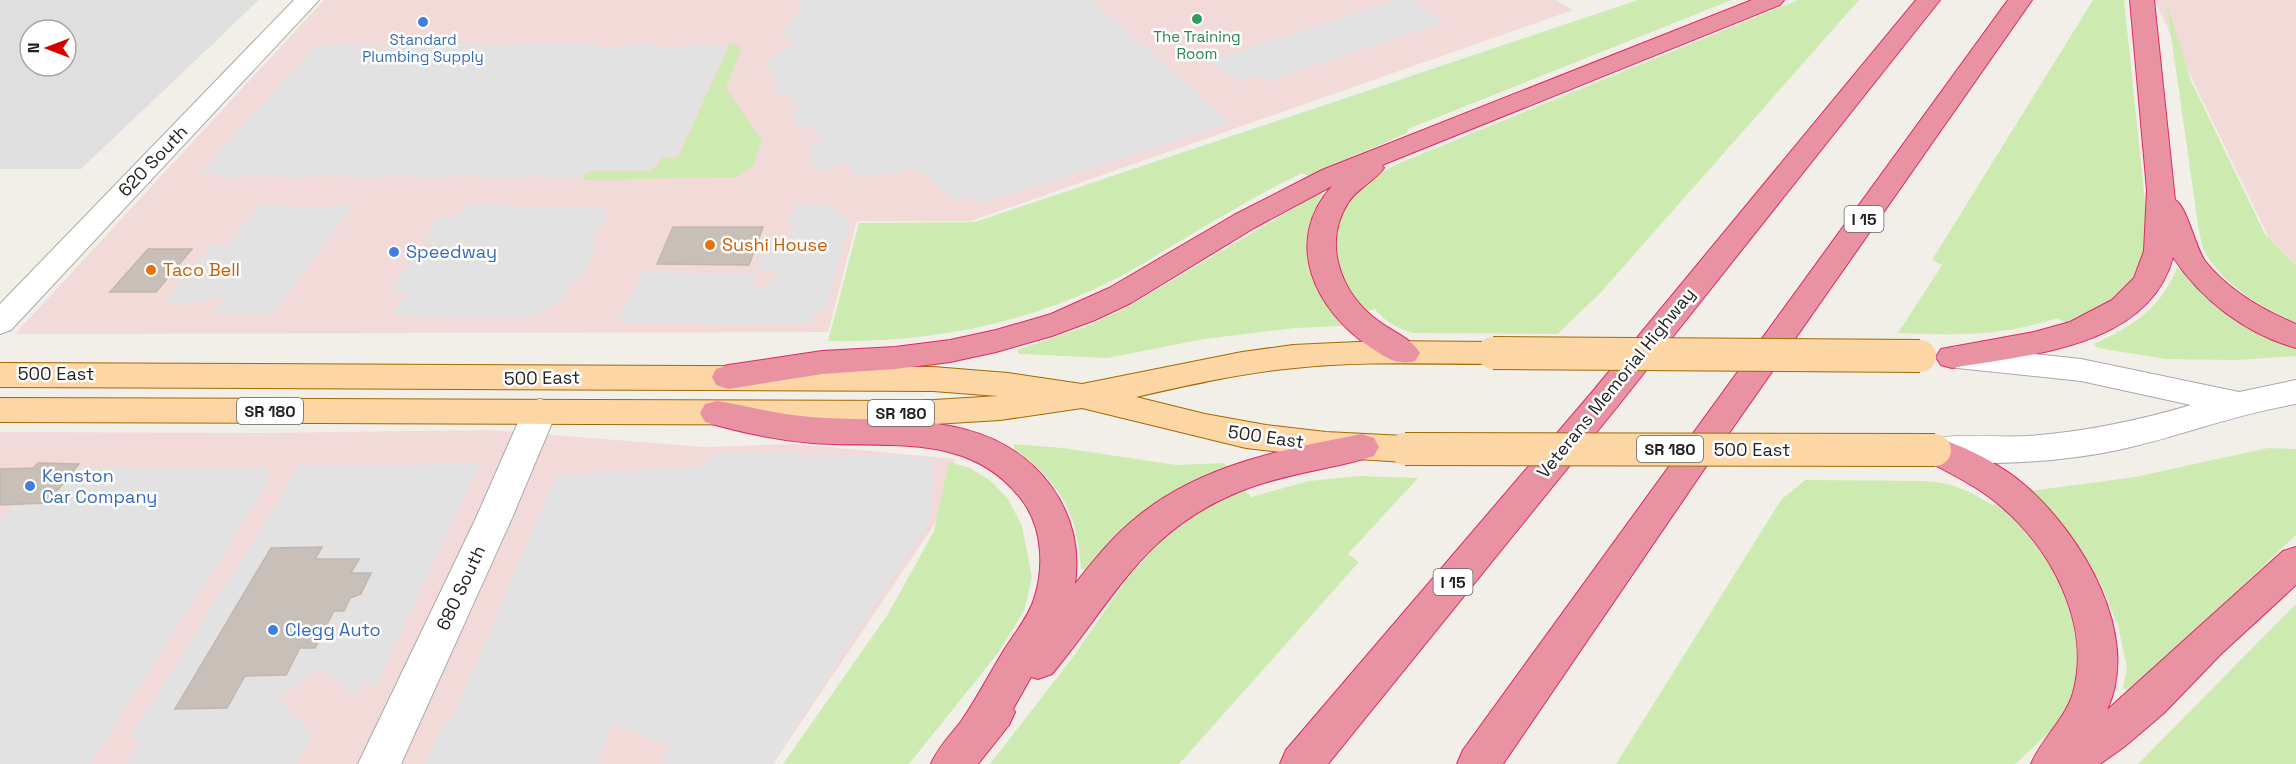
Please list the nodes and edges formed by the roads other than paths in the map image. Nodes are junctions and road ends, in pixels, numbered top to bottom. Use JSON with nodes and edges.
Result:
{"nodes":[{"id":1,"x":307,"y":0,"type":"edge"},
{"id":2,"x":1772,"y":0,"type":"edge"},
{"id":3,"x":1928,"y":0,"type":"edge"},
{"id":4,"x":2020,"y":0,"type":"edge"},
{"id":5,"x":2142,"y":0,"type":"edge"},
{"id":6,"x":1402,"y":149,"type":"junction"},
{"id":7,"x":2162,"y":188,"type":"junction"},
{"id":8,"x":0,"y":323,"type":"edge"},
{"id":9,"x":2296,"y":337,"type":"edge"},
{"id":10,"x":1404,"y":352,"type":"junction"},
{"id":11,"x":1952,"y":357,"type":"junction"},
{"id":12,"x":0,"y":375,"type":"edge"},
{"id":13,"x":728,"y":377,"type":"junction"},
{"id":14,"x":2296,"y":392,"type":"edge"},
{"id":15,"x":1083,"y":396,"type":"junction"},
{"id":16,"x":2240,"y":403,"type":"junction"},
{"id":17,"x":0,"y":410,"type":"edge"},
{"id":18,"x":540,"y":411,"type":"junction"},
{"id":19,"x":2296,"y":411,"type":"edge"},
{"id":20,"x":717,"y":412,"type":"junction"},
{"id":21,"x":1362,"y":447,"type":"junction"},
{"id":22,"x":1935,"y":450,"type":"junction"},
{"id":23,"x":2296,"y":562,"type":"edge"},
{"id":24,"x":979,"y":729,"type":"junction"},
{"id":25,"x":379,"y":764,"type":"edge"},
{"id":26,"x":952,"y":764,"type":"edge"},
{"id":27,"x":1301,"y":764,"type":"edge"},
{"id":28,"x":1478,"y":764,"type":"edge"},
{"id":29,"x":2052,"y":764,"type":"edge"},
{"id":30,"x":2065,"y":764,"type":"edge"}],
"edges":[{"from":1,"to":8,"type":"street","name":"620 South"},
{"from":2,"to":6,"type":"highway"},
{"from":3,"to":27,"type":"highway","name":"Veterans Memorial Highway","number":"I 15"},
{"from":4,"to":28,"type":"highway","number":"I 15"},
{"from":5,"to":7,"type":"highway"},
{"from":6,"to":10,"type":"highway"},
{"from":6,"to":13,"type":"highway"},
{"from":7,"to":9,"type":"highway"},
{"from":7,"to":11,"type":"highway"},
{"from":10,"to":11,"type":"main road","name":"500 East","number":"SR 180","bridge":true},
{"from":10,"to":15,"type":"main road","name":"500 East","number":"SR 180"},
{"from":11,"to":16,"type":"street","name":"500 East","number":"SR 180"},
{"from":12,"to":13,"type":"main road","name":"500 East","number":"SR 180"},
{"from":13,"to":15,"type":"main road","name":"500 East","number":"SR 180"},
{"from":14,"to":16,"type":"street","name":"500 East","number":"SR 180"},
{"from":15,"to":20,"type":"main road","name":"500 East","number":"SR 180"},
{"from":15,"to":21,"type":"main road","name":"500 East","number":"SR 180"},
{"from":16,"to":19,"type":"street","name":"500 East","number":"SR 180"},
{"from":16,"to":22,"type":"street","name":"500 East","number":"SR 180"},
{"from":17,"to":18,"type":"main road","name":"500 East","number":"SR 180"},
{"from":18,"to":20,"type":"main road","name":"500 East","number":"SR 180"},
{"from":18,"to":25,"type":"street","name":"680 South"},
{"from":20,"to":24,"type":"highway"},
{"from":21,"to":22,"type":"main road","name":"500 East","number":"SR 180","bridge":true},
{"from":21,"to":24,"type":"highway"},
{"from":22,"to":29,"type":"highway"},
{"from":23,"to":30,"type":"highway"},
{"from":24,"to":26,"type":"highway"}]}
